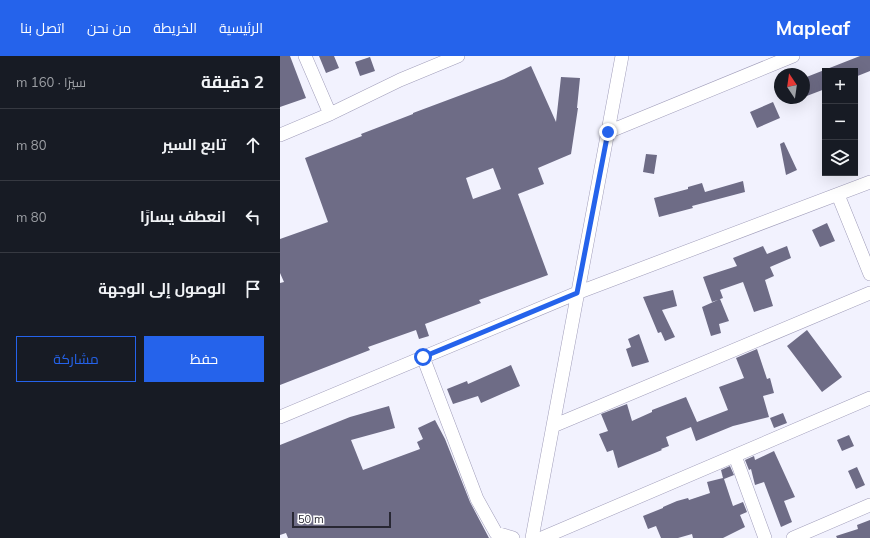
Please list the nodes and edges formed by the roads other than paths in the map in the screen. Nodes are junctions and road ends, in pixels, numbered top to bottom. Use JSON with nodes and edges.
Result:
{"nodes":[{"id":1,"x":305,"y":56,"type":"edge"},
{"id":2,"x":622,"y":56,"type":"edge"},
{"id":3,"x":793,"y":56,"type":"edge"},
{"id":4,"x":454,"y":57,"type":"edge"},
{"id":5,"x":330,"y":114,"type":"junction"},
{"id":6,"x":608,"y":132,"type":"junction"},
{"id":7,"x":280,"y":135,"type":"edge"},
{"id":8,"x":870,"y":182,"type":"edge"},
{"id":9,"x":838,"y":195,"type":"junction"},
{"id":10,"x":870,"y":274,"type":"edge"},
{"id":11,"x":577,"y":293,"type":"junction"},
{"id":12,"x":870,"y":293,"type":"edge"},
{"id":13,"x":423,"y":357,"type":"junction"},
{"id":14,"x":870,"y":398,"type":"edge"},
{"id":15,"x":280,"y":417,"type":"edge"},
{"id":16,"x":553,"y":426,"type":"junction"},
{"id":17,"x":735,"y":456,"type":"junction"},
{"id":18,"x":870,"y":505,"type":"edge"},
{"id":19,"x":513,"y":538,"type":"edge"},
{"id":20,"x":532,"y":538,"type":"edge"},
{"id":21,"x":542,"y":538,"type":"edge"},
{"id":22,"x":765,"y":538,"type":"edge"},
{"id":23,"x":793,"y":538,"type":"edge"}],
"edges":[{"from":1,"to":5,"type":"street"},
{"from":2,"to":6,"type":"street"},
{"from":3,"to":6,"type":"street"},
{"from":4,"to":5,"type":"street"},
{"from":5,"to":7,"type":"street"},
{"from":6,"to":11,"type":"street"},
{"from":8,"to":9,"type":"street"},
{"from":9,"to":10,"type":"street"},
{"from":9,"to":11,"type":"street"},
{"from":11,"to":13,"type":"street"},
{"from":11,"to":16,"type":"street"},
{"from":12,"to":16,"type":"street"},
{"from":13,"to":15,"type":"street"},
{"from":13,"to":19,"type":"street"},
{"from":14,"to":17,"type":"street"},
{"from":16,"to":20,"type":"street"},
{"from":17,"to":21,"type":"street"},
{"from":17,"to":22,"type":"street"},
{"from":18,"to":23,"type":"street"}]}
